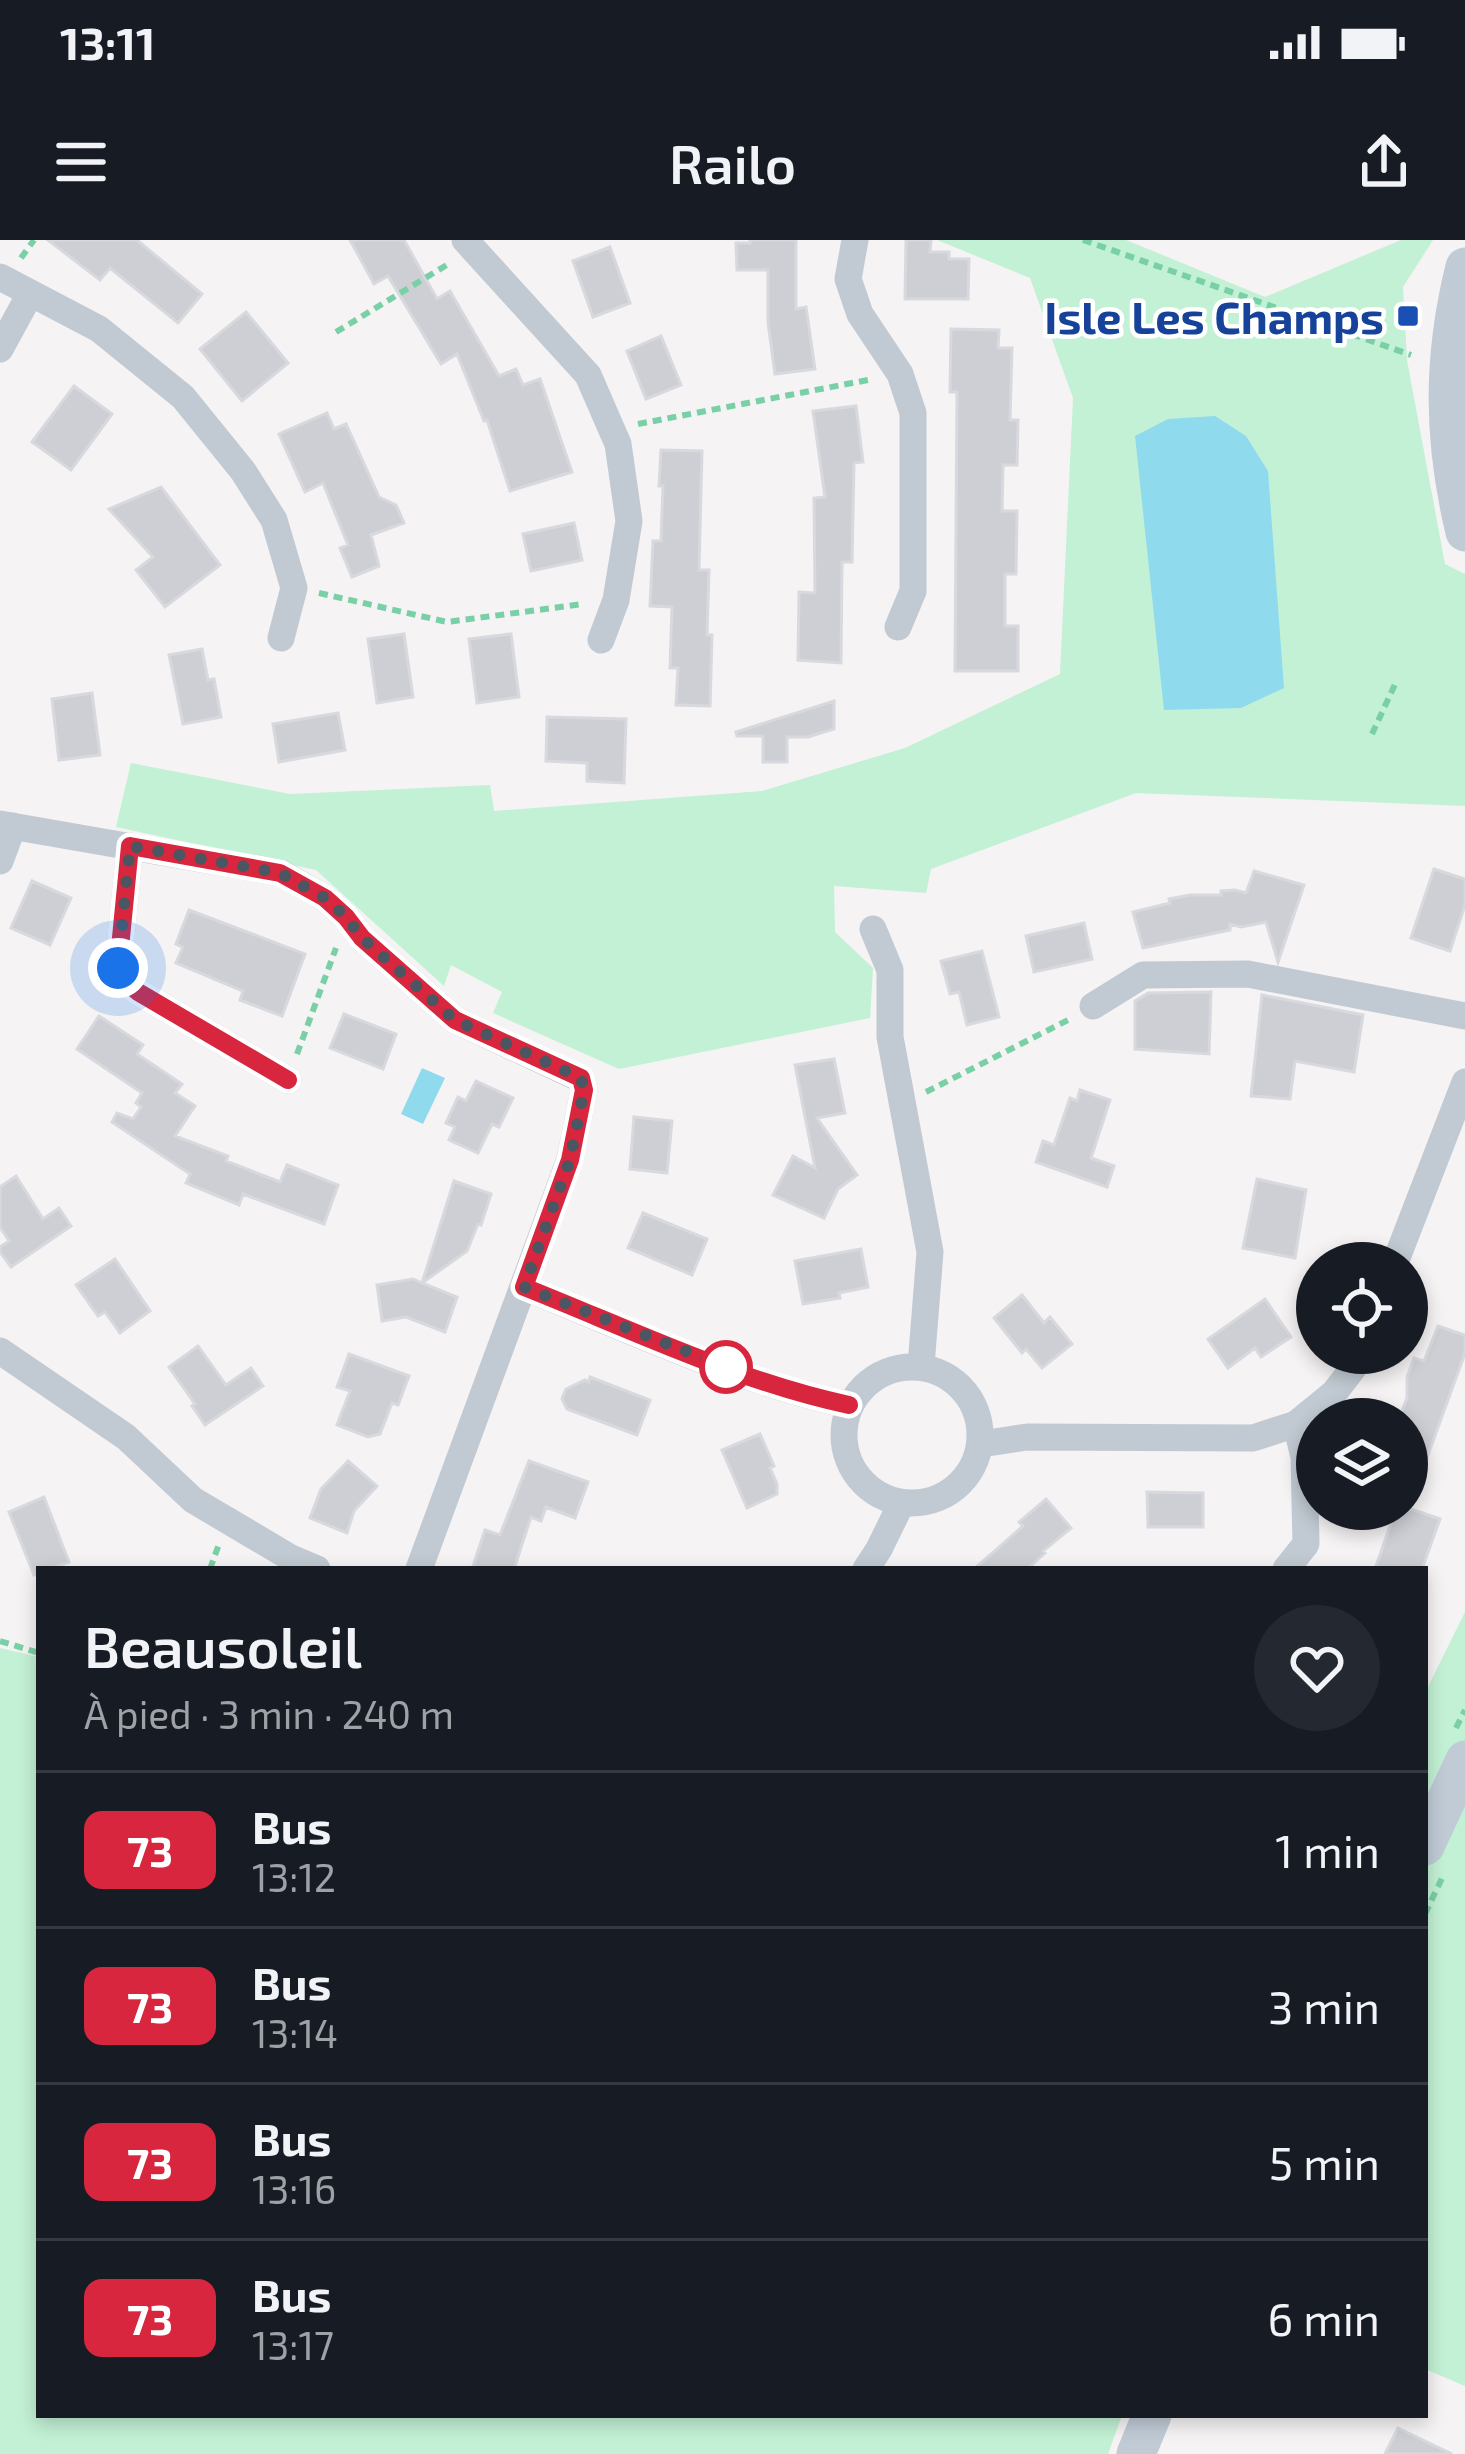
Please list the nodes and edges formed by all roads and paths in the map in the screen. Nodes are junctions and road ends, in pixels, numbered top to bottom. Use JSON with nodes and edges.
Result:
{"nodes":[{"id":1,"x":855,"y":240,"type":"edge"},
{"id":2,"x":1083,"y":240,"type":"edge"},
{"id":3,"x":469,"y":244,"type":"edge"},
{"id":4,"x":1465,"y":267,"type":"edge"},
{"id":5,"x":0,"y":277,"type":"edge"},
{"id":6,"x":30,"y":294,"type":"junction"},
{"id":7,"x":336,"y":332,"type":"dead end"},
{"id":8,"x":0,"y":349,"type":"edge"},
{"id":9,"x":1411,"y":355,"type":"dead end"},
{"id":10,"x":900,"y":374,"type":"junction"},
{"id":11,"x":611,"y":429,"type":"junction"},
{"id":12,"x":1465,"y":532,"type":"edge"},
{"id":13,"x":293,"y":588,"type":"junction"},
{"id":14,"x":616,"y":600,"type":"junction"},
{"id":15,"x":898,"y":627,"type":"dead end"},
{"id":16,"x":281,"y":638,"type":"dead end"},
{"id":17,"x":602,"y":640,"type":"dead end"},
{"id":18,"x":1397,"y":680,"type":"dead end"},
{"id":19,"x":1372,"y":734,"type":"dead end"},
{"id":20,"x":7,"y":825,"type":"edge"},
{"id":21,"x":130,"y":846,"type":"junction"},
{"id":22,"x":0,"y":861,"type":"edge"},
{"id":23,"x":346,"y":917,"type":"junction"},
{"id":24,"x":873,"y":929,"type":"dead end"},
{"id":25,"x":1094,"y":1006,"type":"joint"},
{"id":26,"x":1465,"y":1016,"type":"edge"},
{"id":27,"x":288,"y":1080,"type":"joint"},
{"id":28,"x":1465,"y":1082,"type":"edge"},
{"id":29,"x":902,"y":1104,"type":"junction"},
{"id":30,"x":1402,"y":1242,"type":"edge"},
{"id":31,"x":524,"y":1287,"type":"junction"},
{"id":32,"x":0,"y":1351,"type":"edge"},
{"id":33,"x":922,"y":1366,"type":"junction"},
{"id":34,"x":1349,"y":1374,"type":"edge"},
{"id":35,"x":1328,"y":1398,"type":"edge"},
{"id":36,"x":849,"y":1405,"type":"junction"},
{"id":37,"x":1296,"y":1424,"type":"edge"},
{"id":38,"x":981,"y":1444,"type":"junction"},
{"id":39,"x":901,"y":1504,"type":"junction"},
{"id":40,"x":1306,"y":1530,"type":"edge"},
{"id":41,"x":310,"y":1566,"type":"edge"},
{"id":42,"x":420,"y":1566,"type":"edge"},
{"id":43,"x":868,"y":1566,"type":"edge"},
{"id":44,"x":1288,"y":1566,"type":"edge"},
{"id":45,"x":0,"y":1641,"type":"edge"},
{"id":46,"x":36,"y":1652,"type":"edge"},
{"id":47,"x":1465,"y":1760,"type":"edge"},
{"id":48,"x":1428,"y":1840,"type":"edge"},
{"id":49,"x":1151,"y":2418,"type":"edge"},
{"id":50,"x":1136,"y":2454,"type":"edge"}],
"edges":[{"from":1,"to":10,"type":"street"},
{"from":2,"to":9,"type":"path"},
{"from":3,"to":7,"type":"path"},
{"from":3,"to":11,"type":"street"},
{"from":4,"to":12,"type":"main road"},
{"from":5,"to":6,"type":"street"},
{"from":6,"to":8,"type":"street"},
{"from":6,"to":13,"type":"street"},
{"from":10,"to":11,"type":"path"},
{"from":10,"to":15,"type":"street"},
{"from":11,"to":14,"type":"street"},
{"from":13,"to":14,"type":"path"},
{"from":13,"to":16,"type":"street"},
{"from":14,"to":17,"type":"street"},
{"from":18,"to":19,"type":"path"},
{"from":20,"to":21,"type":"street"},
{"from":20,"to":22,"type":"street"},
{"from":21,"to":23,"type":"street"},
{"from":21,"to":27,"type":"street"},
{"from":23,"to":27,"type":"path"},
{"from":23,"to":31,"type":"street"},
{"from":24,"to":29,"type":"street"},
{"from":25,"to":26,"type":"street"},
{"from":25,"to":29,"type":"path"},
{"from":28,"to":30,"type":"street"},
{"from":29,"to":33,"type":"street"},
{"from":31,"to":36,"type":"street"},
{"from":31,"to":42,"type":"street"},
{"from":32,"to":41,"type":"street"},
{"from":33,"to":36,"type":"street"},
{"from":33,"to":38,"type":"street"},
{"from":34,"to":35,"type":"street"},
{"from":36,"to":39,"type":"street"},
{"from":37,"to":38,"type":"street"},
{"from":38,"to":39,"type":"street"},
{"from":39,"to":43,"type":"street"},
{"from":40,"to":44,"type":"street"},
{"from":45,"to":46,"type":"path"},
{"from":47,"to":48,"type":"main road"},
{"from":49,"to":50,"type":"main road"}]}
